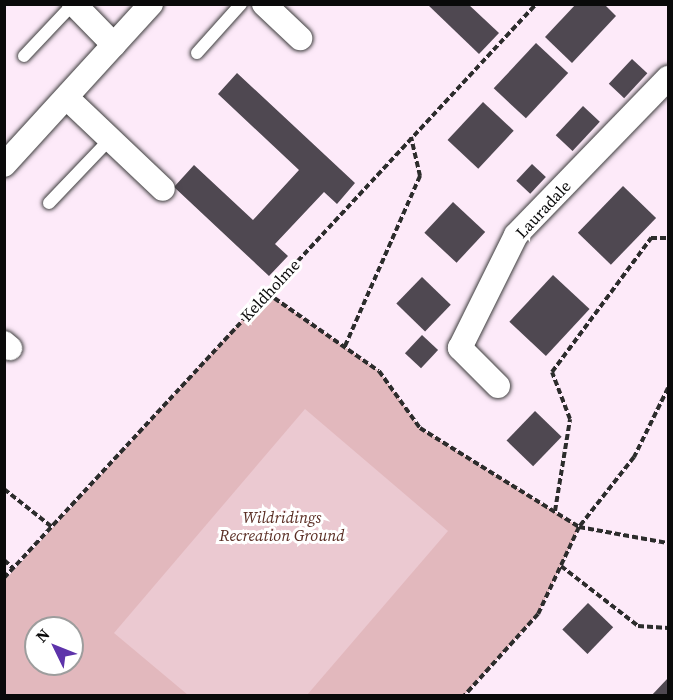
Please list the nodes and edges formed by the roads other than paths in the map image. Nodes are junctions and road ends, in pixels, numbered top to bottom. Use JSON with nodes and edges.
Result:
{"nodes":[{"id":1,"x":73,"y":4,"type":"edge"},
{"id":2,"x":151,"y":4,"type":"edge"},
{"id":3,"x":241,"y":4,"type":"edge"},
{"id":4,"x":264,"y":4,"type":"edge"},
{"id":5,"x":300,"y":39,"type":"dead end"},
{"id":6,"x":114,"y":45,"type":"junction"},
{"id":7,"x":197,"y":52,"type":"dead end"},
{"id":8,"x":24,"y":56,"type":"dead end"},
{"id":9,"x":669,"y":78,"type":"edge"},
{"id":10,"x":67,"y":98,"type":"junction"},
{"id":11,"x":110,"y":139,"type":"junction"},
{"id":12,"x":4,"y":165,"type":"edge"},
{"id":13,"x":163,"y":189,"type":"dead end"},
{"id":14,"x":49,"y":203,"type":"dead end"},
{"id":15,"x":498,"y":386,"type":"dead end"}],
"edges":[{"from":1,"to":6,"type":"street"},
{"from":1,"to":8,"type":"lane"},
{"from":2,"to":6,"type":"street"},
{"from":3,"to":7,"type":"lane"},
{"from":4,"to":5,"type":"street"},
{"from":6,"to":10,"type":"street"},
{"from":9,"to":15,"type":"street","name":"Lauradale"},
{"from":10,"to":11,"type":"street"},
{"from":10,"to":12,"type":"street"},
{"from":11,"to":13,"type":"street"},
{"from":11,"to":14,"type":"lane"}]}
